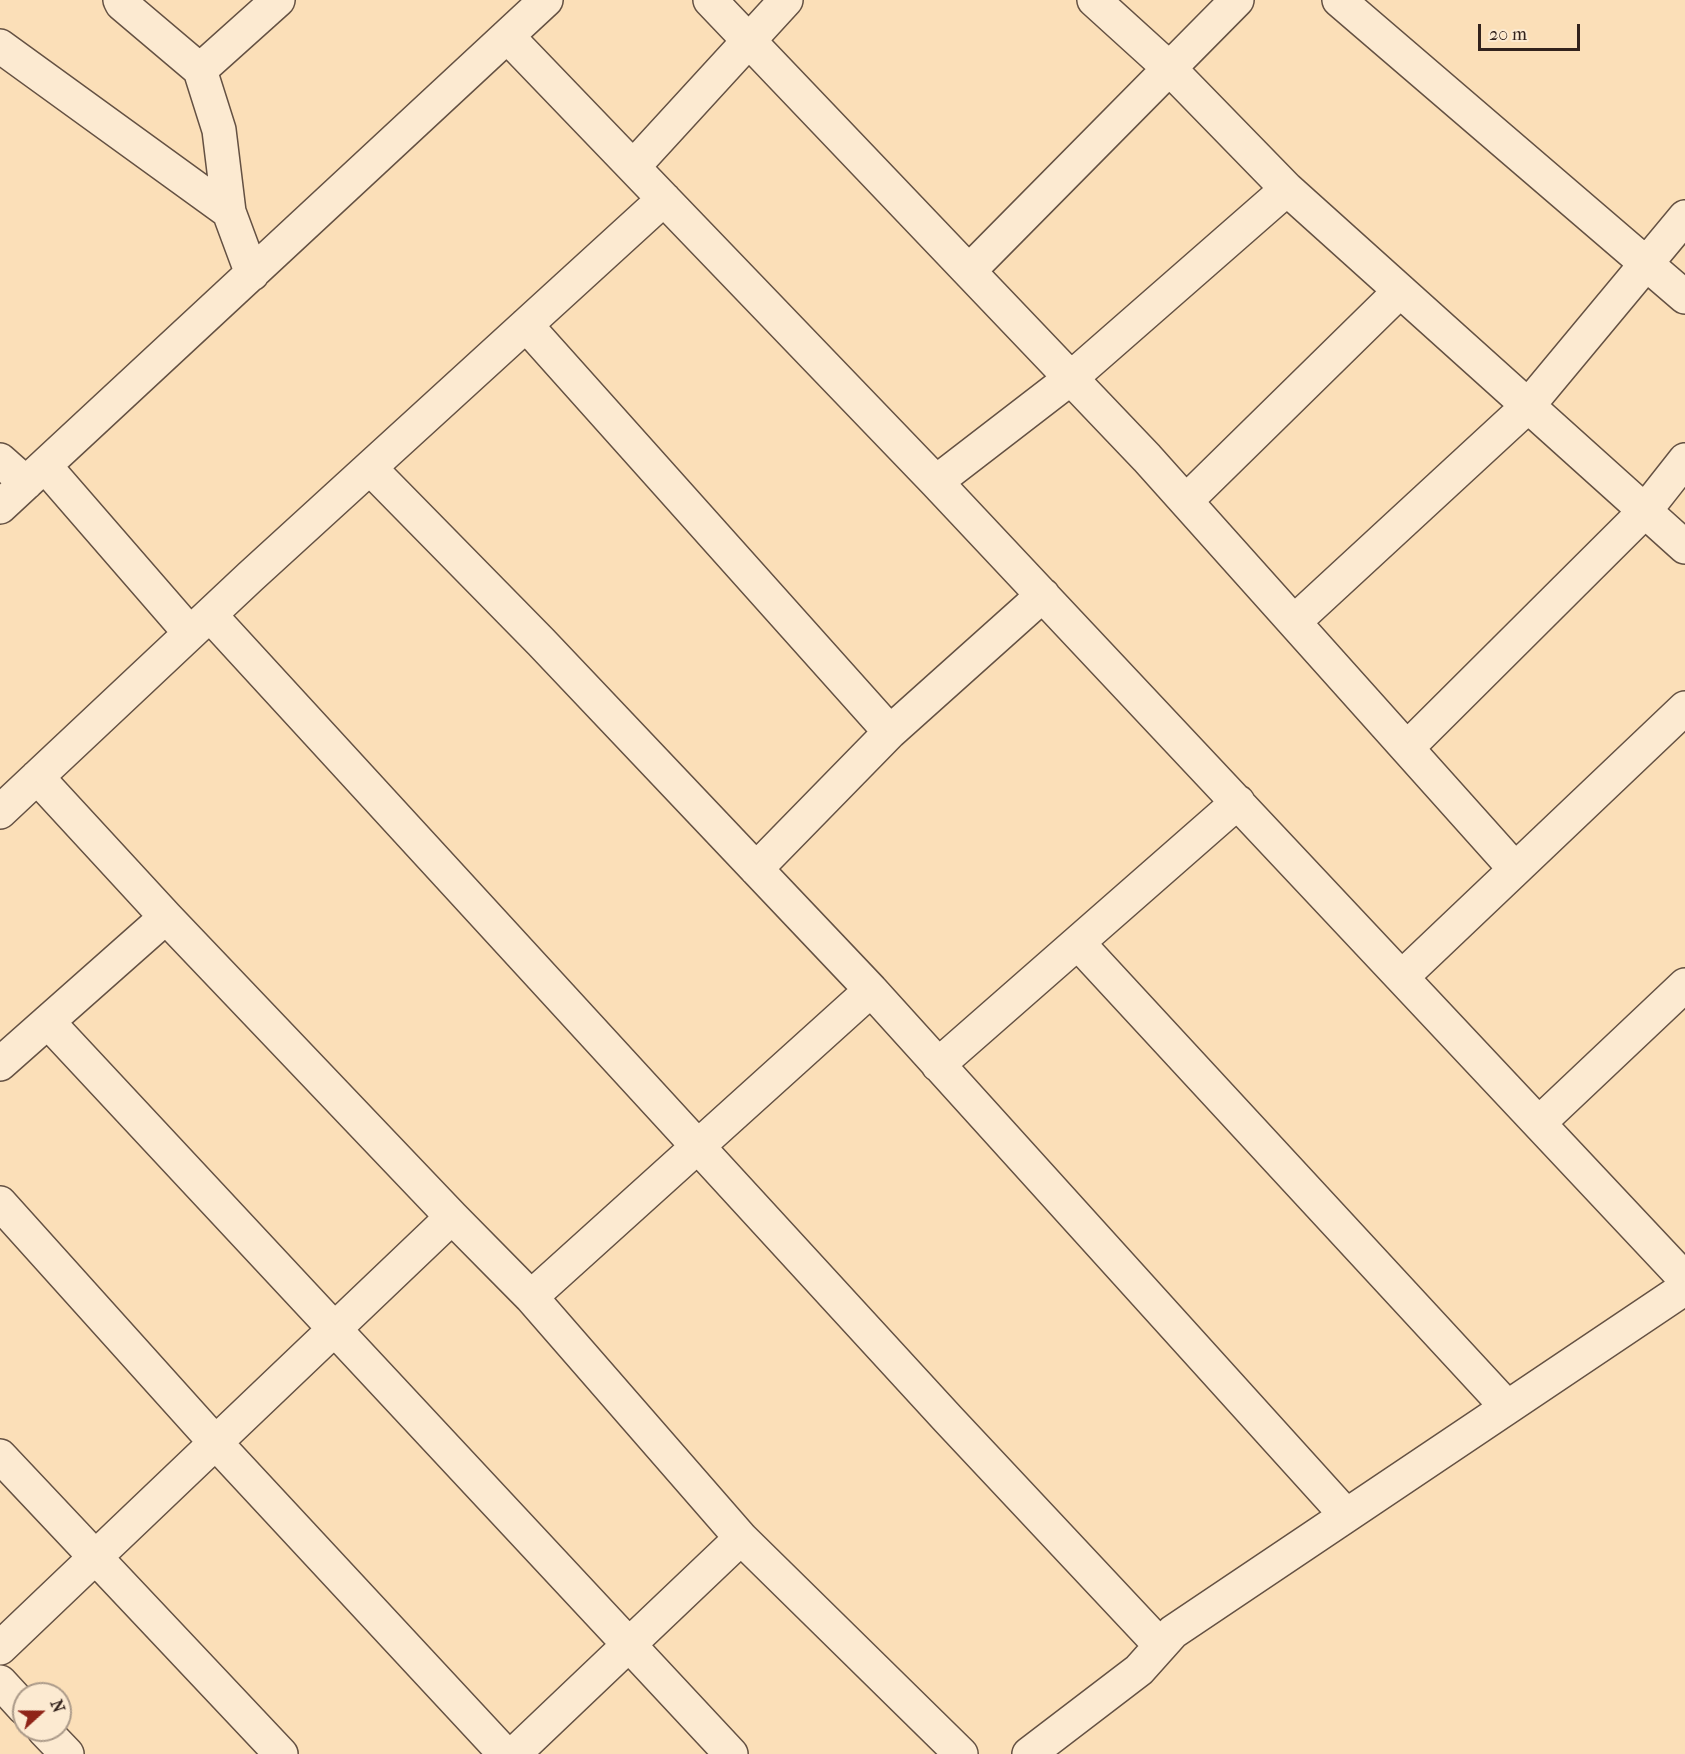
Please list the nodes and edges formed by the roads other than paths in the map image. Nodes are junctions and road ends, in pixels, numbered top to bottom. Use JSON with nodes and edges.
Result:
{"nodes":[{"id":1,"x":120,"y":0,"type":"edge"},
{"id":2,"x":278,"y":0,"type":"edge"},
{"id":3,"x":546,"y":0,"type":"edge"},
{"id":4,"x":710,"y":0,"type":"edge"},
{"id":5,"x":786,"y":0,"type":"edge"},
{"id":6,"x":1094,"y":0,"type":"edge"},
{"id":7,"x":1237,"y":0,"type":"edge"},
{"id":8,"x":1339,"y":0,"type":"edge"},
{"id":9,"x":508,"y":38,"type":"junction"},
{"id":10,"x":748,"y":40,"type":"junction"},
{"id":11,"x":0,"y":46,"type":"edge"},
{"id":12,"x":1170,"y":69,"type":"junction"},
{"id":13,"x":200,"y":70,"type":"junction"},
{"id":14,"x":633,"y":167,"type":"junction"},
{"id":15,"x":1287,"y":189,"type":"junction"},
{"id":16,"x":664,"y":199,"type":"junction"},
{"id":17,"x":229,"y":212,"type":"junction"},
{"id":18,"x":1685,"y":217,"type":"edge"},
{"id":19,"x":1647,"y":263,"type":"junction"},
{"id":20,"x":969,"y":272,"type":"junction"},
{"id":21,"x":252,"y":274,"type":"junction"},
{"id":22,"x":1400,"y":291,"type":"junction"},
{"id":23,"x":1685,"y":297,"type":"edge"},
{"id":24,"x":526,"y":325,"type":"junction"},
{"id":25,"x":1071,"y":378,"type":"junction"},
{"id":26,"x":1527,"y":407,"type":"junction"},
{"id":27,"x":0,"y":460,"type":"edge"},
{"id":28,"x":1685,"y":460,"type":"edge"},
{"id":29,"x":369,"y":468,"type":"junction"},
{"id":30,"x":36,"y":474,"type":"junction"},
{"id":31,"x":936,"y":482,"type":"junction"},
{"id":32,"x":1186,"y":501,"type":"junction"},
{"id":33,"x":0,"y":507,"type":"edge"},
{"id":34,"x":1644,"y":512,"type":"junction"},
{"id":35,"x":1685,"y":547,"type":"edge"},
{"id":36,"x":1043,"y":595,"type":"junction"},
{"id":37,"x":1294,"y":622,"type":"junction"},
{"id":38,"x":200,"y":624,"type":"junction"},
{"id":39,"x":1685,"y":708,"type":"edge"},
{"id":40,"x":890,"y":732,"type":"junction"},
{"id":41,"x":1407,"y":748,"type":"junction"},
{"id":42,"x":37,"y":777,"type":"junction"},
{"id":43,"x":1238,"y":802,"type":"junction"},
{"id":44,"x":0,"y":812,"type":"edge"},
{"id":45,"x":756,"y":869,"type":"junction"},
{"id":46,"x":1515,"y":869,"type":"junction"},
{"id":47,"x":166,"y":917,"type":"junction"},
{"id":48,"x":1078,"y":942,"type":"junction"},
{"id":49,"x":1401,"y":977,"type":"junction"},
{"id":50,"x":1685,"y":985,"type":"edge"},
{"id":51,"x":871,"y":990,"type":"junction"},
{"id":52,"x":49,"y":1023,"type":"junction"},
{"id":53,"x":0,"y":1065,"type":"edge"},
{"id":54,"x":938,"y":1065,"type":"junction"},
{"id":55,"x":1539,"y":1123,"type":"junction"},
{"id":56,"x":698,"y":1146,"type":"junction"},
{"id":57,"x":0,"y":1203,"type":"edge"},
{"id":58,"x":452,"y":1217,"type":"junction"},
{"id":59,"x":1685,"y":1279,"type":"edge"},
{"id":60,"x":1685,"y":1288,"type":"edge"},
{"id":61,"x":531,"y":1297,"type":"junction"},
{"id":62,"x":334,"y":1330,"type":"junction"},
{"id":63,"x":1507,"y":1407,"type":"junction"},
{"id":64,"x":215,"y":1442,"type":"junction"},
{"id":65,"x":0,"y":1456,"type":"edge"},
{"id":66,"x":1346,"y":1515,"type":"junction"},
{"id":67,"x":741,"y":1538,"type":"junction"},
{"id":68,"x":95,"y":1557,"type":"junction"},
{"id":69,"x":629,"y":1645,"type":"junction"},
{"id":70,"x":1160,"y":1646,"type":"junction"},
{"id":71,"x":0,"y":1648,"type":"edge"},
{"id":72,"x":0,"y":1682,"type":"edge"},
{"id":73,"x":12,"y":1695,"type":"edge"},
{"id":74,"x":56,"y":1742,"type":"edge"},
{"id":75,"x":67,"y":1754,"type":"edge"},
{"id":76,"x":281,"y":1754,"type":"edge"},
{"id":77,"x":505,"y":1754,"type":"edge"},
{"id":78,"x":514,"y":1754,"type":"edge"},
{"id":79,"x":731,"y":1754,"type":"edge"},
{"id":80,"x":961,"y":1754,"type":"edge"},
{"id":81,"x":1029,"y":1754,"type":"edge"}],
"edges":[{"from":1,"to":13,"type":"street"},
{"from":2,"to":13,"type":"street"},
{"from":3,"to":9,"type":"street"},
{"from":4,"to":10,"type":"street"},
{"from":5,"to":10,"type":"street"},
{"from":6,"to":12,"type":"street"},
{"from":7,"to":12,"type":"street"},
{"from":8,"to":19,"type":"street"},
{"from":9,"to":14,"type":"street"},
{"from":9,"to":21,"type":"street"},
{"from":10,"to":14,"type":"street"},
{"from":10,"to":20,"type":"street"},
{"from":11,"to":17,"type":"street"},
{"from":12,"to":15,"type":"street"},
{"from":12,"to":20,"type":"street"},
{"from":13,"to":17,"type":"street"},
{"from":14,"to":16,"type":"street"},
{"from":15,"to":22,"type":"street"},
{"from":15,"to":25,"type":"street"},
{"from":16,"to":24,"type":"street"},
{"from":16,"to":31,"type":"street"},
{"from":17,"to":21,"type":"street"},
{"from":18,"to":19,"type":"street"},
{"from":19,"to":23,"type":"street"},
{"from":19,"to":26,"type":"street"},
{"from":20,"to":25,"type":"street"},
{"from":21,"to":30,"type":"street"},
{"from":22,"to":26,"type":"street"},
{"from":22,"to":32,"type":"street"},
{"from":24,"to":29,"type":"street"},
{"from":24,"to":40,"type":"street"},
{"from":25,"to":31,"type":"street"},
{"from":25,"to":32,"type":"street"},
{"from":26,"to":34,"type":"street"},
{"from":26,"to":37,"type":"street"},
{"from":27,"to":30,"type":"street"},
{"from":28,"to":34,"type":"street"},
{"from":29,"to":38,"type":"street"},
{"from":29,"to":45,"type":"street"},
{"from":30,"to":33,"type":"street"},
{"from":30,"to":38,"type":"street"},
{"from":31,"to":36,"type":"street"},
{"from":32,"to":37,"type":"street"},
{"from":34,"to":35,"type":"street"},
{"from":34,"to":41,"type":"street"},
{"from":36,"to":40,"type":"street"},
{"from":36,"to":43,"type":"street"},
{"from":37,"to":41,"type":"street"},
{"from":38,"to":42,"type":"street"},
{"from":38,"to":56,"type":"street"},
{"from":39,"to":46,"type":"street"},
{"from":40,"to":45,"type":"street"},
{"from":41,"to":46,"type":"street"},
{"from":42,"to":44,"type":"street"},
{"from":42,"to":47,"type":"street"},
{"from":43,"to":48,"type":"street"},
{"from":43,"to":49,"type":"street"},
{"from":45,"to":51,"type":"street"},
{"from":46,"to":49,"type":"street"},
{"from":47,"to":52,"type":"street"},
{"from":47,"to":58,"type":"street"},
{"from":48,"to":54,"type":"street"},
{"from":48,"to":63,"type":"street"},
{"from":49,"to":55,"type":"street"},
{"from":50,"to":55,"type":"street"},
{"from":51,"to":54,"type":"street"},
{"from":51,"to":56,"type":"street"},
{"from":52,"to":53,"type":"street"},
{"from":52,"to":62,"type":"street"},
{"from":54,"to":66,"type":"street"},
{"from":55,"to":59,"type":"street"},
{"from":56,"to":61,"type":"street"},
{"from":56,"to":70,"type":"street"},
{"from":57,"to":64,"type":"street"},
{"from":58,"to":61,"type":"street"},
{"from":58,"to":62,"type":"street"},
{"from":60,"to":63,"type":"street"},
{"from":61,"to":67,"type":"street"},
{"from":62,"to":64,"type":"street"},
{"from":62,"to":69,"type":"street"},
{"from":63,"to":66,"type":"street"},
{"from":64,"to":68,"type":"street"},
{"from":64,"to":77,"type":"street"},
{"from":65,"to":68,"type":"street"},
{"from":66,"to":70,"type":"street"},
{"from":67,"to":69,"type":"street"},
{"from":67,"to":80,"type":"street"},
{"from":68,"to":71,"type":"street"},
{"from":68,"to":76,"type":"street"},
{"from":69,"to":78,"type":"street"},
{"from":69,"to":79,"type":"street"},
{"from":70,"to":81,"type":"street"},
{"from":72,"to":73,"type":"street"},
{"from":74,"to":75,"type":"street"}]}
